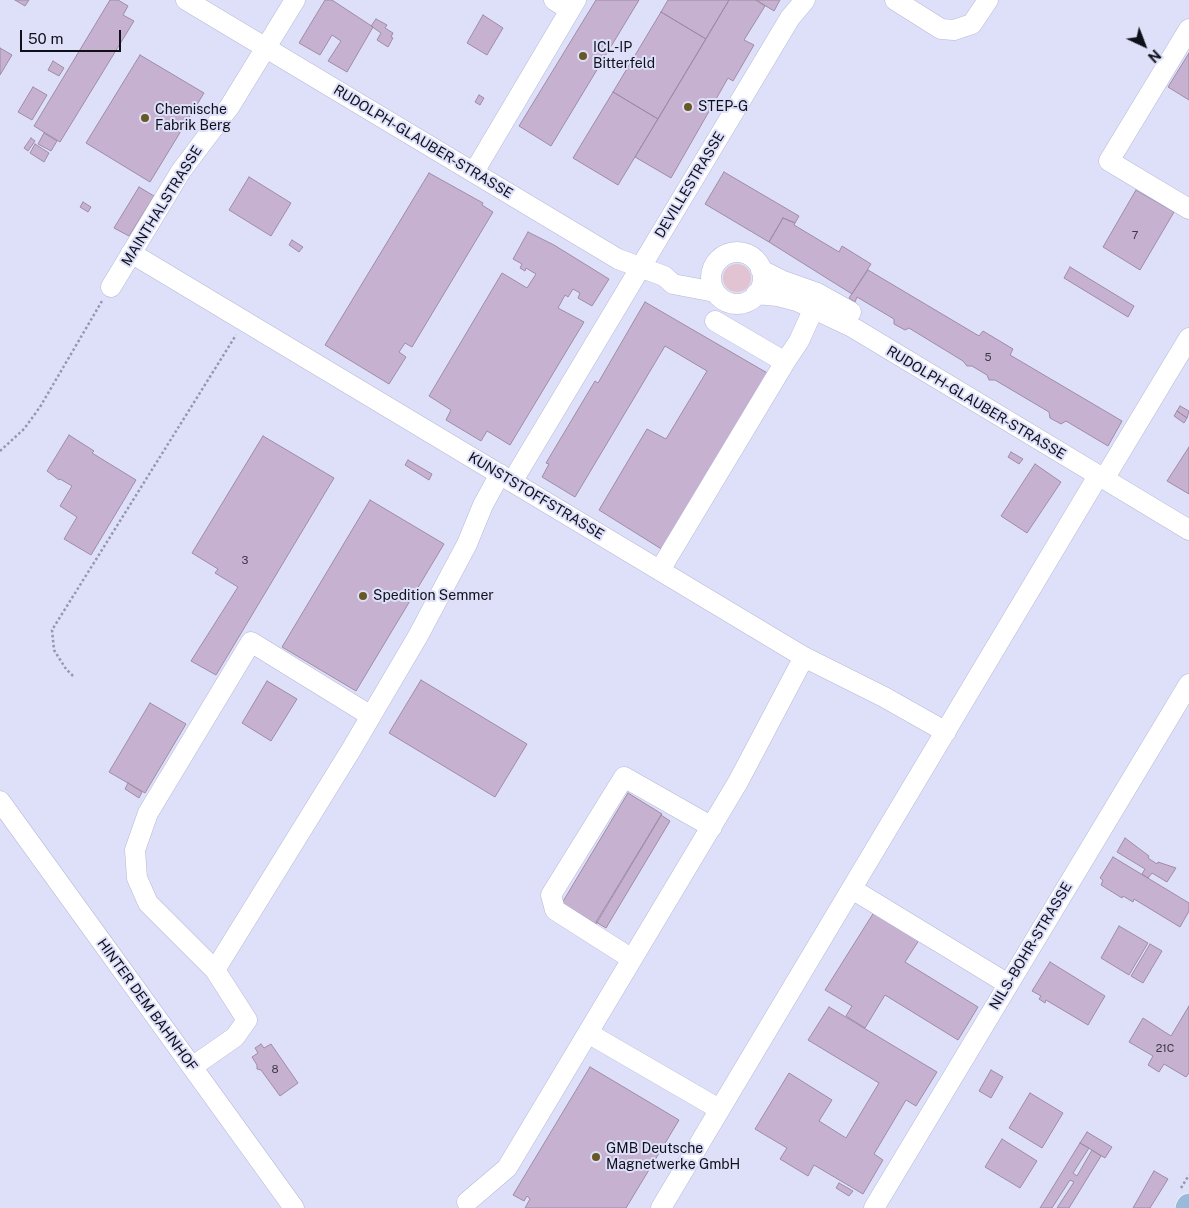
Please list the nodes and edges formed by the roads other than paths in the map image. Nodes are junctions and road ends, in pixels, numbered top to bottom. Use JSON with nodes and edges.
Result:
{"nodes":[{"id":1,"x":186,"y":0,"type":"edge"},
{"id":2,"x":295,"y":0,"type":"edge"},
{"id":3,"x":805,"y":0,"type":"edge"},
{"id":4,"x":895,"y":0,"type":"edge"},
{"id":5,"x":988,"y":0,"type":"edge"},
{"id":6,"x":567,"y":3,"type":"edge"},
{"id":7,"x":1189,"y":29,"type":"edge"},
{"id":8,"x":266,"y":48,"type":"junction"},
{"id":9,"x":474,"y":172,"type":"junction"},
{"id":10,"x":1189,"y":209,"type":"edge"},
{"id":11,"x":131,"y":253,"type":"junction"},
{"id":12,"x":640,"y":268,"type":"junction"},
{"id":13,"x":713,"y":268,"type":"junction"},
{"id":14,"x":762,"y":270,"type":"junction"},
{"id":15,"x":664,"y":276,"type":"junction"},
{"id":16,"x":111,"y":287,"type":"road end"},
{"id":17,"x":715,"y":292,"type":"junction"},
{"id":18,"x":756,"y":294,"type":"junction"},
{"id":19,"x":814,"y":308,"type":"junction"},
{"id":20,"x":715,"y":321,"type":"dead end"},
{"id":21,"x":1189,"y":338,"type":"edge"},
{"id":22,"x":785,"y":362,"type":"junction"},
{"id":23,"x":1104,"y":474,"type":"junction"},
{"id":24,"x":506,"y":478,"type":"junction"},
{"id":25,"x":1189,"y":514,"type":"edge"},
{"id":26,"x":1189,"y":530,"type":"edge"},
{"id":27,"x":660,"y":570,"type":"junction"},
{"id":28,"x":804,"y":657,"type":"junction"},
{"id":29,"x":1189,"y":684,"type":"edge"},
{"id":30,"x":371,"y":716,"type":"junction"},
{"id":31,"x":946,"y":732,"type":"junction"},
{"id":32,"x":0,"y":801,"type":"edge"},
{"id":33,"x":712,"y":827,"type":"junction"},
{"id":34,"x":852,"y":889,"type":"junction"},
{"id":35,"x":632,"y":959,"type":"junction"},
{"id":36,"x":215,"y":970,"type":"junction"},
{"id":37,"x":1008,"y":984,"type":"junction"},
{"id":38,"x":588,"y":1033,"type":"junction"},
{"id":39,"x":192,"y":1067,"type":"junction"},
{"id":40,"x":720,"y":1109,"type":"junction"},
{"id":41,"x":467,"y":1202,"type":"dead end"},
{"id":42,"x":294,"y":1208,"type":"edge"},
{"id":43,"x":661,"y":1208,"type":"edge"},
{"id":44,"x":874,"y":1208,"type":"edge"}],
"edges":[{"from":1,"to":8,"type":"street","name":"RUDOLPH-GLAUBER-STRASSE"},
{"from":2,"to":8,"type":"street","name":"MAINTHALSTRASSE"},
{"from":3,"to":12,"type":"street","name":"DEVILLESTRASSE"},
{"from":4,"to":5,"type":"street"},
{"from":6,"to":9,"type":"street"},
{"from":7,"to":10,"type":"street"},
{"from":8,"to":9,"type":"street","name":"RUDOLPH-GLAUBER-STRASSE"},
{"from":8,"to":11,"type":"street","name":"MAINTHALSTRASSE"},
{"from":9,"to":12,"type":"street","name":"RUDOLPH-GLAUBER-STRASSE"},
{"from":11,"to":16,"type":"street","name":"MAINTHALSTRASSE"},
{"from":11,"to":24,"type":"street","name":"KUNSTSTOFFSTRASSE"},
{"from":12,"to":15,"type":"street","name":"RUDOLPH-GLAUBER-STRASSE"},
{"from":12,"to":24,"type":"street","name":"DEVILLESTRASSE"},
{"from":13,"to":14,"type":"street","name":"RUDOLPH-GLAUBER-STRASSE"},
{"from":13,"to":15,"type":"street","name":"RUDOLPH-GLAUBER-STRASSE"},
{"from":13,"to":17,"type":"street"},
{"from":14,"to":18,"type":"street"},
{"from":14,"to":23,"type":"street","name":"RUDOLPH-GLAUBER-STRASSE"},
{"from":15,"to":17,"type":"street","name":"RUDOLPH-GLAUBER-STRASSE"},
{"from":17,"to":18,"type":"street","name":"RUDOLPH-GLAUBER-STRASSE"},
{"from":18,"to":19,"type":"street","name":"RUDOLPH-GLAUBER-STRASSE"},
{"from":19,"to":22,"type":"street"},
{"from":19,"to":23,"type":"street","name":"RUDOLPH-GLAUBER-STRASSE"},
{"from":20,"to":22,"type":"street"},
{"from":21,"to":23,"type":"street"},
{"from":22,"to":27,"type":"street"},
{"from":23,"to":25,"type":"street","name":"RUDOLPH-GLAUBER-STRASSE"},
{"from":23,"to":26,"type":"street","name":"RUDOLPH-GLAUBER-STRASSE"},
{"from":23,"to":31,"type":"street"},
{"from":24,"to":27,"type":"street","name":"KUNSTSTOFFSTRASSE"},
{"from":24,"to":30,"type":"street","name":"DEVILLESTRASSE"},
{"from":27,"to":28,"type":"street","name":"KUNSTSTOFFSTRASSE"},
{"from":28,"to":31,"type":"street","name":"KUNSTSTOFFSTRASSE"},
{"from":28,"to":33,"type":"street"},
{"from":29,"to":37,"type":"street","name":"NILS-BOHR-STRASSE"},
{"from":30,"to":36,"type":"street","name":"DEVILLESTRASSE"},
{"from":30,"to":36,"type":"street"},
{"from":31,"to":34,"type":"street"},
{"from":32,"to":39,"type":"street","name":"HINTER DEM BAHNHOF"},
{"from":33,"to":35,"type":"street"},
{"from":33,"to":35,"type":"street"},
{"from":34,"to":37,"type":"street"},
{"from":34,"to":40,"type":"street"},
{"from":35,"to":38,"type":"street"},
{"from":36,"to":39,"type":"street"},
{"from":37,"to":44,"type":"street","name":"NILS-BOHR-STRASSE"},
{"from":38,"to":40,"type":"street"},
{"from":38,"to":41,"type":"street"},
{"from":39,"to":42,"type":"street","name":"HINTER DEM BAHNHOF"},
{"from":40,"to":43,"type":"street"}]}
